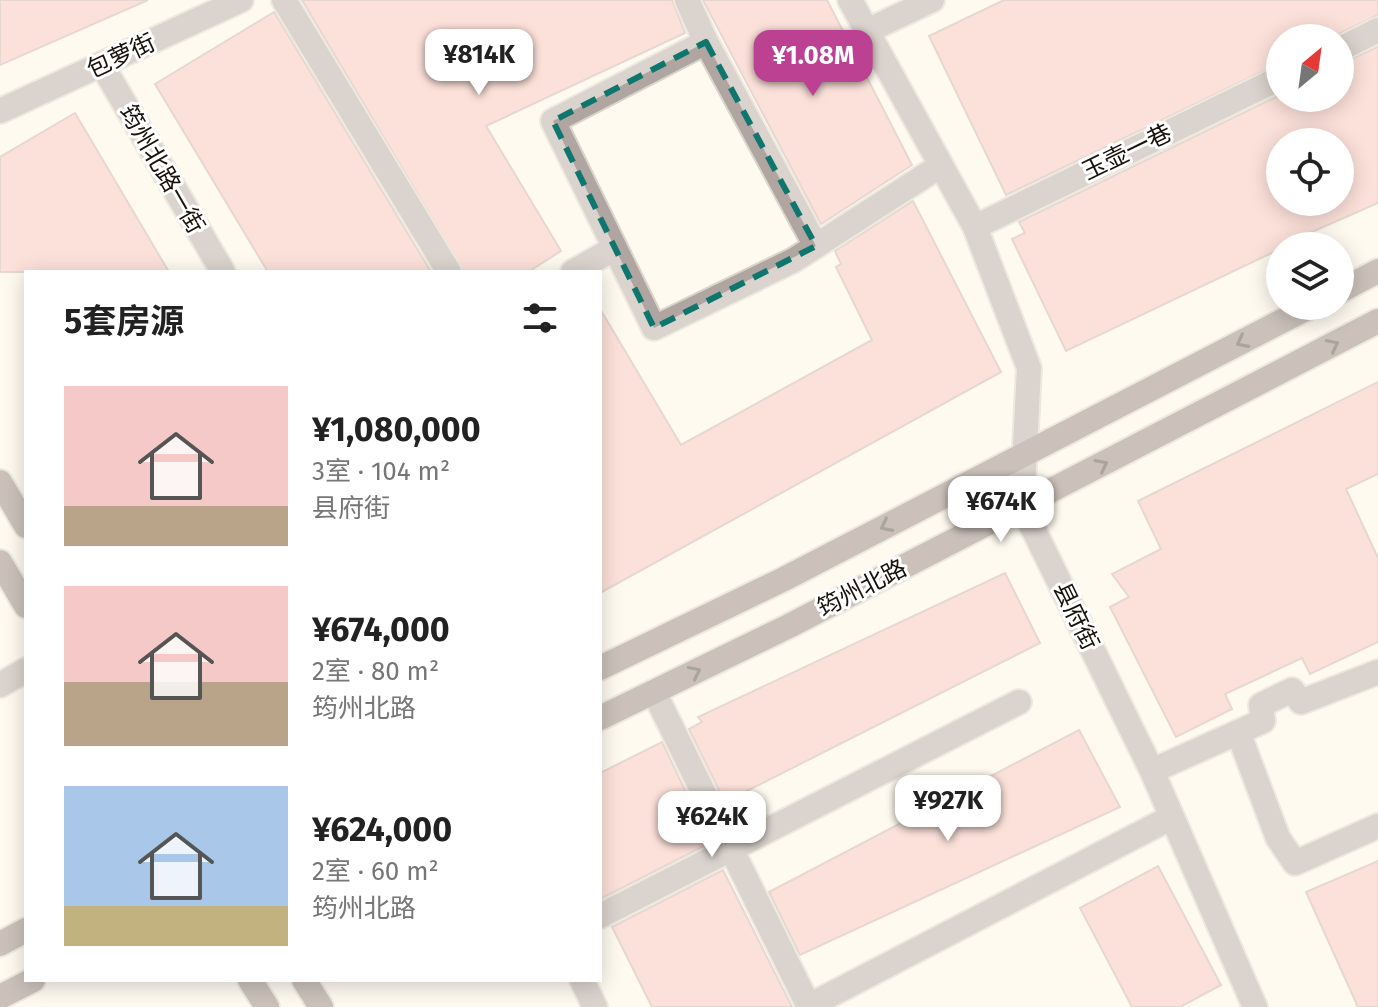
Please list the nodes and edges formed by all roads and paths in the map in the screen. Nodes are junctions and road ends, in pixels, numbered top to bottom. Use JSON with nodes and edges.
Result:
{"nodes":[{"id":1,"x":241,"y":0,"type":"edge"},
{"id":2,"x":284,"y":0,"type":"edge"},
{"id":3,"x":687,"y":0,"type":"edge"},
{"id":4,"x":850,"y":0,"type":"edge"},
{"id":5,"x":932,"y":0,"type":"edge"},
{"id":6,"x":1378,"y":30,"type":"edge"},
{"id":7,"x":865,"y":32,"type":"junction"},
{"id":8,"x":706,"y":42,"type":"junction"},
{"id":9,"x":1354,"y":42,"type":"edge"},
{"id":10,"x":102,"y":65,"type":"junction"},
{"id":11,"x":1266,"y":85,"type":"edge"},
{"id":12,"x":0,"y":111,"type":"edge"},
{"id":13,"x":940,"y":166,"type":"junction"},
{"id":14,"x":975,"y":227,"type":"junction"},
{"id":15,"x":816,"y":246,"type":"junction"},
{"id":16,"x":615,"y":248,"type":"junction"},
{"id":17,"x":222,"y":270,"type":"edge"},
{"id":18,"x":448,"y":270,"type":"edge"},
{"id":19,"x":576,"y":270,"type":"edge"},
{"id":20,"x":1378,"y":271,"type":"edge"},
{"id":21,"x":1354,"y":284,"type":"edge"},
{"id":22,"x":1284,"y":320,"type":"edge"},
{"id":23,"x":1378,"y":321,"type":"edge"},
{"id":24,"x":1025,"y":454,"type":"junction"},
{"id":25,"x":0,"y":482,"type":"edge"},
{"id":26,"x":1022,"y":506,"type":"junction"},
{"id":27,"x":24,"y":523,"type":"edge"},
{"id":28,"x":0,"y":562,"type":"edge"},
{"id":29,"x":24,"y":603,"type":"edge"},
{"id":30,"x":602,"y":667,"type":"edge"},
{"id":31,"x":24,"y":671,"type":"edge"},
{"id":32,"x":1378,"y":672,"type":"edge"},
{"id":33,"x":0,"y":685,"type":"edge"},
{"id":34,"x":654,"y":692,"type":"junction"},
{"id":35,"x":1019,"y":702,"type":"dead end"},
{"id":36,"x":602,"y":717,"type":"edge"},
{"id":37,"x":1238,"y":732,"type":"junction"},
{"id":38,"x":1152,"y":771,"type":"junction"},
{"id":39,"x":1172,"y":817,"type":"junction"},
{"id":40,"x":1378,"y":826,"type":"edge"},
{"id":41,"x":732,"y":846,"type":"junction"},
{"id":42,"x":602,"y":915,"type":"edge"},
{"id":43,"x":24,"y":931,"type":"edge"},
{"id":44,"x":0,"y":944,"type":"edge"},
{"id":45,"x":29,"y":982,"type":"edge"},
{"id":46,"x":251,"y":982,"type":"edge"},
{"id":47,"x":305,"y":982,"type":"edge"},
{"id":48,"x":583,"y":982,"type":"edge"},
{"id":49,"x":0,"y":997,"type":"edge"},
{"id":50,"x":267,"y":1007,"type":"edge"},
{"id":51,"x":321,"y":1007,"type":"edge"},
{"id":52,"x":595,"y":1007,"type":"edge"},
{"id":53,"x":809,"y":1007,"type":"edge"},
{"id":54,"x":1255,"y":1007,"type":"edge"}],
"edges":[{"from":1,"to":10,"type":"street","name":"包萝街"},
{"from":2,"to":18,"type":"street"},
{"from":3,"to":8,"type":"street"},
{"from":4,"to":7,"type":"street","name":"县府街"},
{"from":5,"to":7,"type":"street"},
{"from":6,"to":9,"type":"street"},
{"from":7,"to":13,"type":"street","name":"县府街"},
{"from":8,"to":15,"type":"street"},
{"from":8,"to":16,"type":"street"},
{"from":10,"to":12,"type":"street","name":"包萝街"},
{"from":10,"to":17,"type":"street","name":"筠州北路一街"},
{"from":11,"to":14,"type":"street","name":"玉壶一巷"},
{"from":13,"to":14,"type":"street","name":"县府街"},
{"from":13,"to":15,"type":"street"},
{"from":14,"to":24,"type":"street","name":"县府街"},
{"from":15,"to":16,"type":"street"},
{"from":16,"to":19,"type":"street"},
{"from":20,"to":21,"type":"main road"},
{"from":22,"to":24,"type":"main road","name":"筠州北路","one_way":true},
{"from":26,"to":23,"type":"main road","name":"筠州北路","one_way":true},
{"from":24,"to":26,"type":"street","name":"县府街"},
{"from":24,"to":30,"type":"main road","name":"筠州北路","one_way":true},
{"from":25,"to":27,"type":"main road"},
{"from":34,"to":26,"type":"main road","name":"筠州北路","one_way":true},
{"from":26,"to":38,"type":"street","name":"县府街"},
{"from":28,"to":29,"type":"main road"},
{"from":31,"to":33,"type":"street"},
{"from":32,"to":37,"type":"street"},
{"from":34,"to":36,"type":"main road","name":"筠州北路"},
{"from":34,"to":41,"type":"street"},
{"from":35,"to":41,"type":"street"},
{"from":37,"to":38,"type":"street"},
{"from":37,"to":40,"type":"street"},
{"from":38,"to":39,"type":"street","name":"县府街"},
{"from":39,"to":53,"type":"street"},
{"from":39,"to":54,"type":"street","name":"县府街"},
{"from":41,"to":42,"type":"street"},
{"from":41,"to":53,"type":"street"},
{"from":43,"to":44,"type":"main road"},
{"from":45,"to":49,"type":"main road"},
{"from":46,"to":50,"type":"main road"},
{"from":47,"to":51,"type":"main road"},
{"from":48,"to":52,"type":"street"}]}
